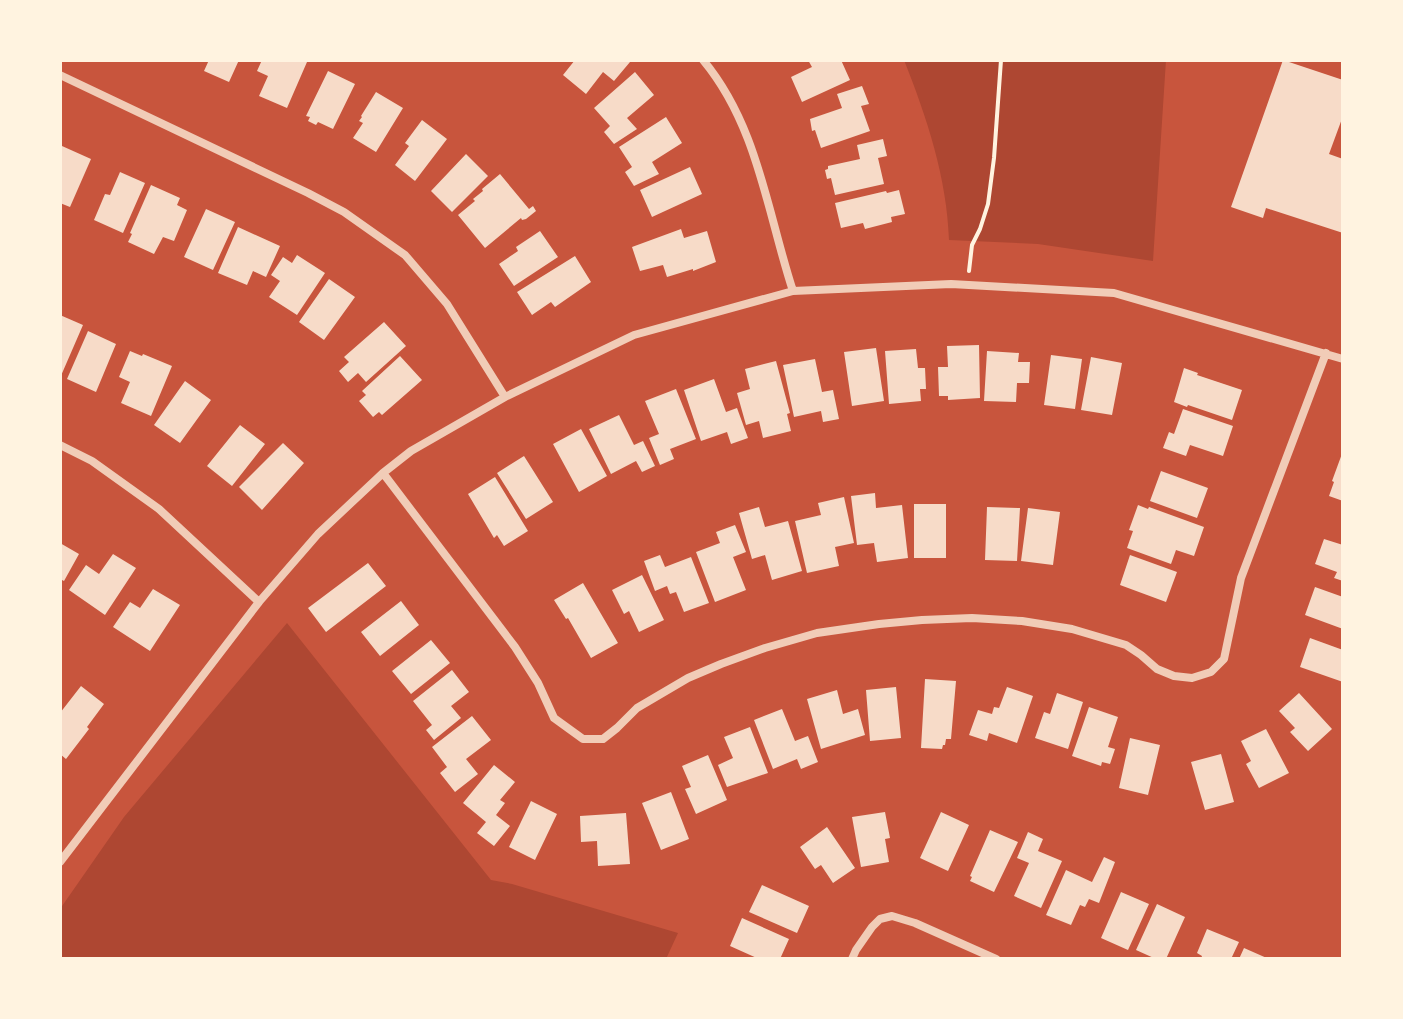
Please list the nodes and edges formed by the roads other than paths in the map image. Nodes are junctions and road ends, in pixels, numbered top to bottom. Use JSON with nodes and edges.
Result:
{"nodes":[{"id":1,"x":703,"y":60,"type":"edge"},
{"id":2,"x":60,"y":75,"type":"edge"},
{"id":3,"x":793,"y":291,"type":"junction"},
{"id":4,"x":1326,"y":353,"type":"junction"},
{"id":5,"x":1343,"y":359,"type":"edge"},
{"id":6,"x":505,"y":397,"type":"junction"},
{"id":7,"x":60,"y":445,"type":"edge"},
{"id":8,"x":383,"y":473,"type":"junction"},
{"id":9,"x":259,"y":602,"type":"junction"},
{"id":10,"x":60,"y":841,"type":"edge"},
{"id":11,"x":71,"y":849,"type":"junction"},
{"id":12,"x":60,"y":862,"type":"edge"},
{"id":13,"x":852,"y":959,"type":"edge"},
{"id":14,"x":996,"y":959,"type":"edge"}],
"edges":[{"from":1,"to":3,"type":"street"},
{"from":2,"to":6,"type":"street"},
{"from":3,"to":4,"type":"street"},
{"from":3,"to":6,"type":"street"},
{"from":4,"to":5,"type":"street"},
{"from":4,"to":8,"type":"street"},
{"from":6,"to":8,"type":"street"},
{"from":7,"to":9,"type":"street"},
{"from":8,"to":9,"type":"street"},
{"from":9,"to":11,"type":"street"},
{"from":10,"to":11,"type":"street"},
{"from":11,"to":12,"type":"street"},
{"from":13,"to":14,"type":"street"}]}
